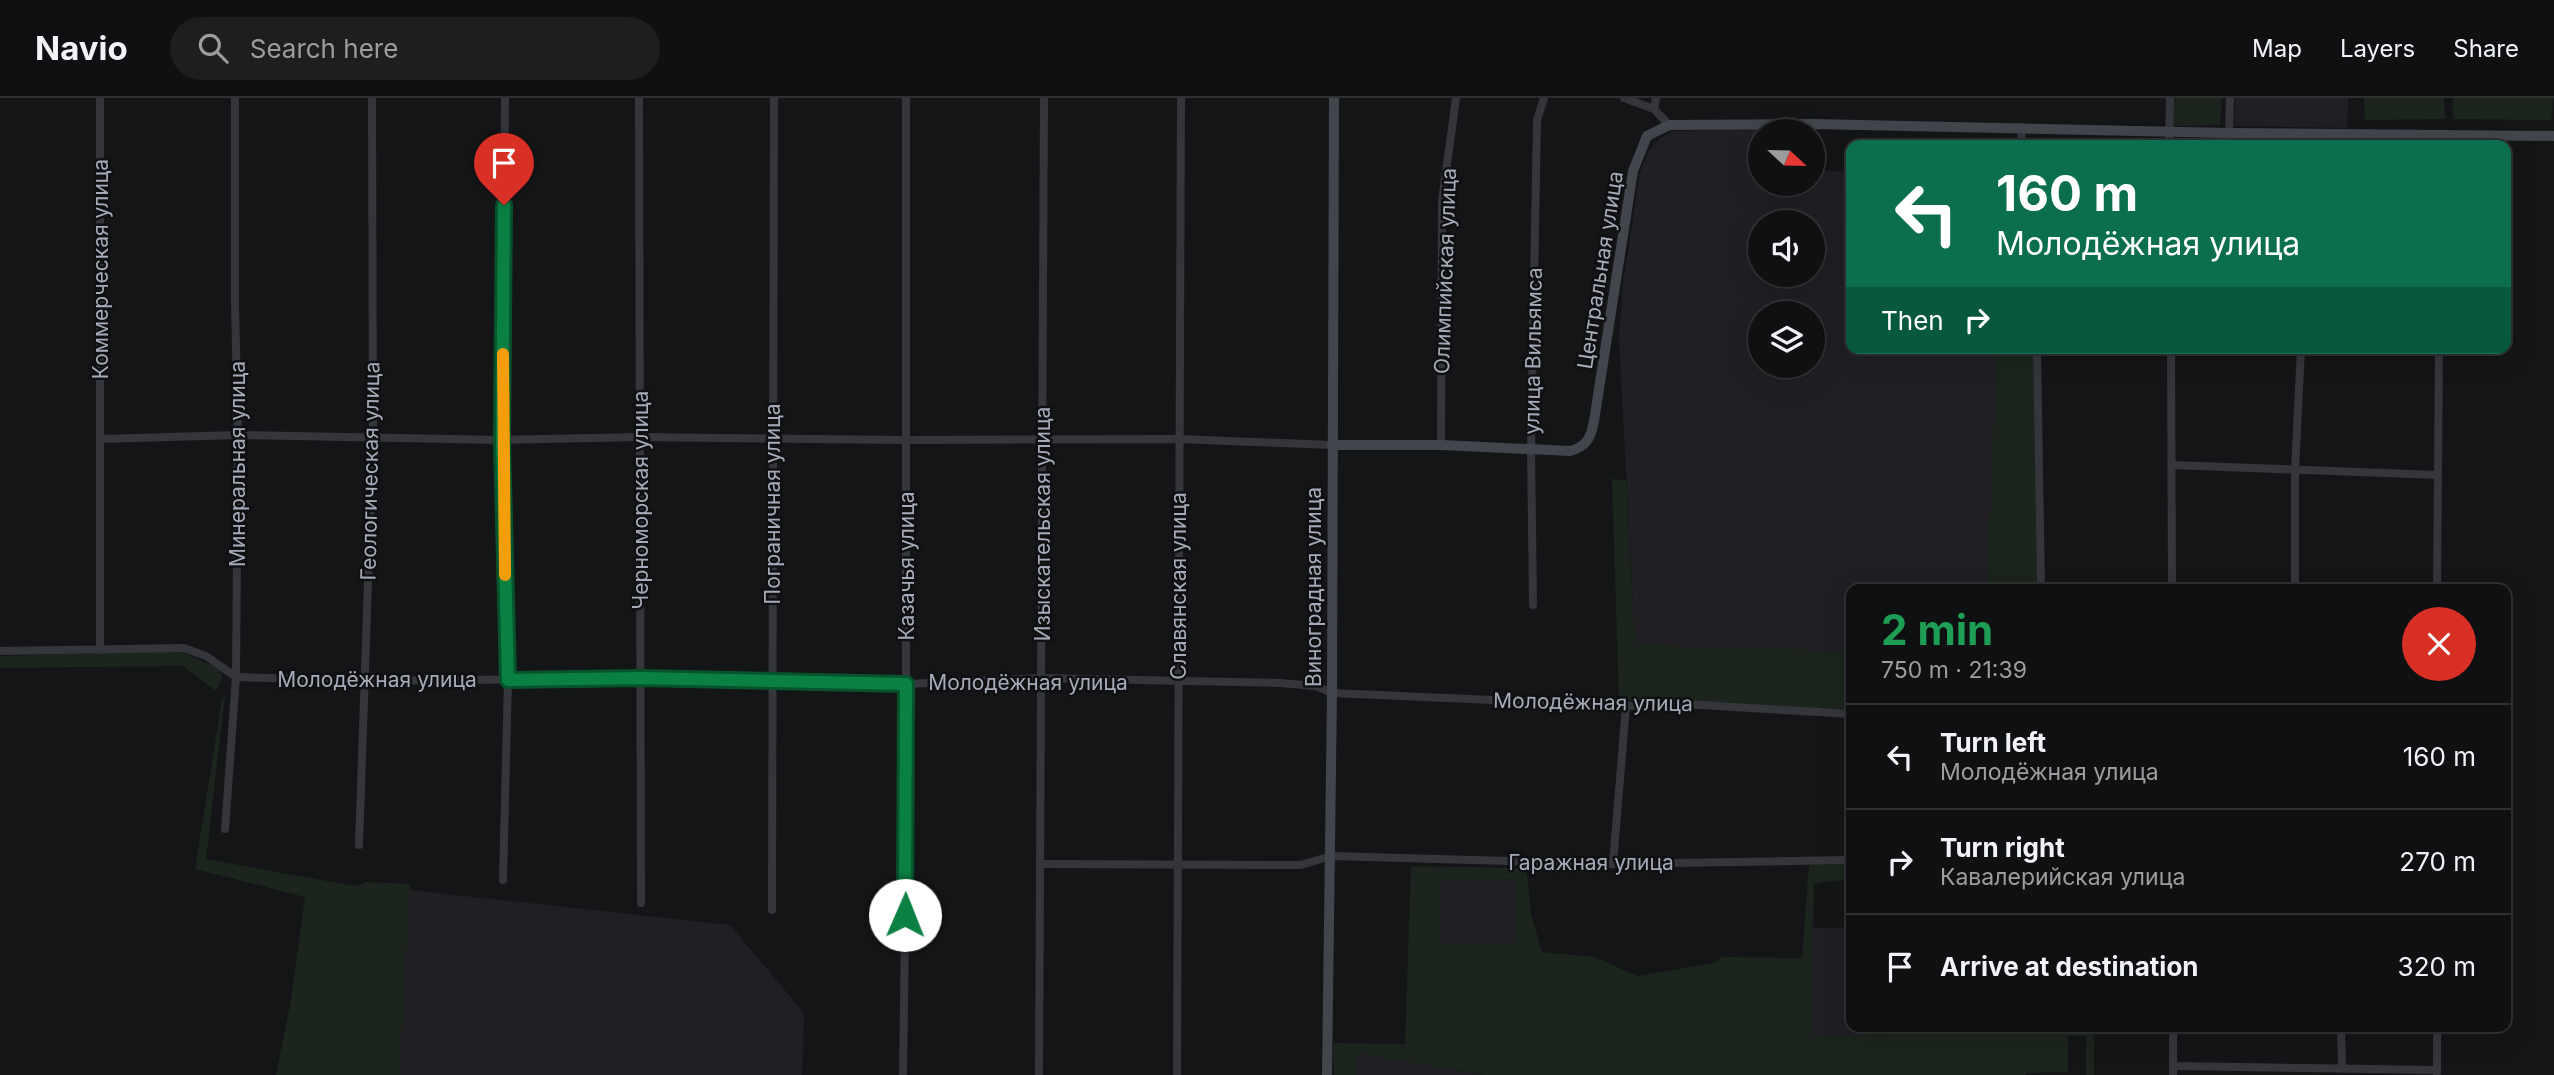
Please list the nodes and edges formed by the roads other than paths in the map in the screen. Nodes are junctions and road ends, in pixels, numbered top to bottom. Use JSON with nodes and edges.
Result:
{"nodes":[{"id":1,"x":100,"y":98,"type":"edge"},
{"id":2,"x":235,"y":98,"type":"edge"},
{"id":3,"x":372,"y":98,"type":"edge"},
{"id":4,"x":505,"y":98,"type":"edge"},
{"id":5,"x":639,"y":98,"type":"edge"},
{"id":6,"x":774,"y":98,"type":"edge"},
{"id":7,"x":906,"y":98,"type":"edge"},
{"id":8,"x":1044,"y":98,"type":"edge"},
{"id":9,"x":1181,"y":98,"type":"edge"},
{"id":10,"x":1334,"y":98,"type":"edge"},
{"id":11,"x":1456,"y":98,"type":"edge"},
{"id":12,"x":1545,"y":98,"type":"edge"},
{"id":13,"x":1624,"y":98,"type":"edge"},
{"id":14,"x":1656,"y":98,"type":"edge"},
{"id":15,"x":2169,"y":98,"type":"edge"},
{"id":16,"x":2230,"y":98,"type":"edge"},
{"id":17,"x":1654,"y":109,"type":"junction"},
{"id":18,"x":1669,"y":124,"type":"junction"},
{"id":19,"x":2021,"y":127,"type":"junction"},
{"id":20,"x":2168,"y":131,"type":"junction"},
{"id":21,"x":2229,"y":133,"type":"junction"},
{"id":22,"x":2554,"y":136,"type":"edge"},
{"id":23,"x":2022,"y":140,"type":"edge"},
{"id":24,"x":2169,"y":140,"type":"edge"},
{"id":25,"x":2441,"y":140,"type":"edge"},
{"id":26,"x":2037,"y":354,"type":"edge"},
{"id":27,"x":2171,"y":354,"type":"edge"},
{"id":28,"x":2301,"y":354,"type":"edge"},
{"id":29,"x":2439,"y":354,"type":"edge"},
{"id":30,"x":238,"y":435,"type":"junction"},
{"id":31,"x":373,"y":437,"type":"junction"},
{"id":32,"x":639,"y":437,"type":"junction"},
{"id":33,"x":773,"y":438,"type":"junction"},
{"id":34,"x":100,"y":439,"type":"junction"},
{"id":35,"x":1179,"y":439,"type":"junction"},
{"id":36,"x":502,"y":440,"type":"junction"},
{"id":37,"x":907,"y":440,"type":"junction"},
{"id":38,"x":1042,"y":440,"type":"junction"},
{"id":39,"x":1332,"y":445,"type":"junction"},
{"id":40,"x":1441,"y":445,"type":"junction"},
{"id":41,"x":1531,"y":448,"type":"junction"},
{"id":42,"x":2172,"y":465,"type":"junction"},
{"id":43,"x":2295,"y":470,"type":"junction"},
{"id":44,"x":2437,"y":475,"type":"junction"},
{"id":45,"x":2041,"y":584,"type":"edge"},
{"id":46,"x":2172,"y":584,"type":"edge"},
{"id":47,"x":2295,"y":584,"type":"edge"},
{"id":48,"x":2437,"y":584,"type":"edge"},
{"id":49,"x":1533,"y":605,"type":"dead end"},
{"id":50,"x":100,"y":650,"type":"junction"},
{"id":51,"x":0,"y":651,"type":"edge"},
{"id":52,"x":236,"y":677,"type":"junction"},
{"id":53,"x":641,"y":678,"type":"junction"},
{"id":54,"x":1041,"y":678,"type":"junction"},
{"id":55,"x":508,"y":680,"type":"junction"},
{"id":56,"x":364,"y":681,"type":"junction"},
{"id":57,"x":772,"y":682,"type":"junction"},
{"id":58,"x":1178,"y":683,"type":"junction"},
{"id":59,"x":906,"y":684,"type":"junction"},
{"id":60,"x":1332,"y":693,"type":"junction"},
{"id":61,"x":1626,"y":706,"type":"junction"},
{"id":62,"x":1846,"y":714,"type":"edge"},
{"id":63,"x":225,"y":829,"type":"dead end"},
{"id":64,"x":359,"y":845,"type":"dead end"},
{"id":65,"x":1331,"y":856,"type":"junction"},
{"id":66,"x":1846,"y":860,"type":"edge"},
{"id":67,"x":1178,"y":863,"type":"junction"},
{"id":68,"x":1041,"y":864,"type":"junction"},
{"id":69,"x":1613,"y":864,"type":"junction"},
{"id":70,"x":503,"y":880,"type":"dead end"},
{"id":71,"x":641,"y":903,"type":"dead end"},
{"id":72,"x":772,"y":909,"type":"dead end"},
{"id":73,"x":2173,"y":1032,"type":"edge"},
{"id":74,"x":2341,"y":1032,"type":"edge"},
{"id":75,"x":2437,"y":1032,"type":"edge"},
{"id":76,"x":2342,"y":1067,"type":"junction"},
{"id":77,"x":2173,"y":1070,"type":"edge"},
{"id":78,"x":2437,"y":1072,"type":"edge"},
{"id":79,"x":903,"y":1075,"type":"edge"},
{"id":80,"x":1039,"y":1075,"type":"edge"},
{"id":81,"x":1177,"y":1075,"type":"edge"},
{"id":82,"x":1327,"y":1075,"type":"edge"}],
"edges":[{"from":1,"to":34,"type":"street","name":"Коммерческая улица"},
{"from":2,"to":30,"type":"street","name":"Минеральная улица"},
{"from":3,"to":31,"type":"street","name":"Геологическая улица"},
{"from":4,"to":36,"type":"street"},
{"from":5,"to":32,"type":"street","name":"Черноморская улица"},
{"from":6,"to":33,"type":"street","name":"Пограничная улица"},
{"from":7,"to":37,"type":"street","name":"Казачья улица"},
{"from":8,"to":38,"type":"street","name":"Изыскательская улица"},
{"from":9,"to":35,"type":"street","name":"Славянская улица"},
{"from":10,"to":39,"type":"street","name":"Виноградная улица"},
{"from":11,"to":40,"type":"street","name":"Олимпийская улица"},
{"from":12,"to":41,"type":"street","name":"улица Вильямса"},
{"from":13,"to":17,"type":"street"},
{"from":14,"to":17,"type":"street"},
{"from":15,"to":20,"type":"street"},
{"from":16,"to":21,"type":"street"},
{"from":17,"to":18,"type":"street"},
{"from":18,"to":19,"type":"street"},
{"from":18,"to":41,"type":"street","name":"Центральная улица"},
{"from":19,"to":20,"type":"street"},
{"from":19,"to":23,"type":"street"},
{"from":20,"to":21,"type":"street"},
{"from":20,"to":24,"type":"street"},
{"from":21,"to":25,"type":"street"},
{"from":22,"to":25,"type":"street"},
{"from":26,"to":45,"type":"street"},
{"from":27,"to":42,"type":"street"},
{"from":28,"to":43,"type":"street"},
{"from":29,"to":44,"type":"street"},
{"from":30,"to":31,"type":"street"},
{"from":30,"to":34,"type":"street"},
{"from":30,"to":52,"type":"street","name":"Минеральная улица"},
{"from":31,"to":36,"type":"street"},
{"from":31,"to":56,"type":"street","name":"Геологическая улица"},
{"from":32,"to":33,"type":"street"},
{"from":32,"to":36,"type":"street"},
{"from":32,"to":53,"type":"street","name":"Черноморская улица"},
{"from":33,"to":37,"type":"street"},
{"from":33,"to":57,"type":"street","name":"Пограничная улица"},
{"from":34,"to":50,"type":"street","name":"Коммерческая улица"},
{"from":35,"to":38,"type":"street"},
{"from":35,"to":39,"type":"street"},
{"from":35,"to":58,"type":"street","name":"Славянская улица"},
{"from":36,"to":55,"type":"street"},
{"from":37,"to":38,"type":"street"},
{"from":37,"to":59,"type":"street","name":"Казачья улица"},
{"from":38,"to":54,"type":"street","name":"Изыскательская улица"},
{"from":39,"to":40,"type":"street","name":"Центральная улица"},
{"from":39,"to":60,"type":"street","name":"Виноградная улица"},
{"from":40,"to":41,"type":"street","name":"Центральная улица"},
{"from":41,"to":49,"type":"street","name":"улица Вильямса"},
{"from":42,"to":43,"type":"street"},
{"from":42,"to":46,"type":"street"},
{"from":43,"to":44,"type":"street"},
{"from":43,"to":47,"type":"street"},
{"from":44,"to":48,"type":"street"},
{"from":50,"to":51,"type":"street"},
{"from":50,"to":52,"type":"street"},
{"from":52,"to":56,"type":"street","name":"Молодёжная улица"},
{"from":52,"to":63,"type":"street","name":"Минеральная улица"},
{"from":53,"to":55,"type":"street","name":"Молодёжная улица"},
{"from":53,"to":57,"type":"street","name":"Молодёжная улица"},
{"from":53,"to":71,"type":"street","name":"Черноморская улица"},
{"from":54,"to":58,"type":"street","name":"Молодёжная улица"},
{"from":54,"to":59,"type":"street","name":"Молодёжная улица"},
{"from":54,"to":68,"type":"street","name":"Изыскательская улица"},
{"from":55,"to":56,"type":"street","name":"Молодёжная улица"},
{"from":55,"to":70,"type":"street"},
{"from":56,"to":64,"type":"street","name":"Геологическая улица"},
{"from":57,"to":59,"type":"street","name":"Молодёжная улица"},
{"from":57,"to":72,"type":"street","name":"Пограничная улица"},
{"from":58,"to":60,"type":"street","name":"Молодёжная улица"},
{"from":58,"to":67,"type":"street","name":"Славянская улица"},
{"from":59,"to":79,"type":"street","name":"Казачья улица"},
{"from":60,"to":61,"type":"street","name":"Молодёжная улица"},
{"from":60,"to":65,"type":"street","name":"Виноградная улица"},
{"from":61,"to":62,"type":"street","name":"Молодёжная улица"},
{"from":61,"to":69,"type":"street"},
{"from":65,"to":67,"type":"street","name":"Гаражная улица"},
{"from":65,"to":69,"type":"street","name":"Гаражная улица"},
{"from":65,"to":82,"type":"street","name":"Виноградная улица"},
{"from":66,"to":69,"type":"street","name":"Гаражная улица"},
{"from":67,"to":68,"type":"street","name":"Гаражная улица"},
{"from":67,"to":81,"type":"street","name":"Славянская улица"},
{"from":68,"to":80,"type":"street","name":"Изыскательская улица"},
{"from":73,"to":77,"type":"street"},
{"from":74,"to":76,"type":"street"},
{"from":75,"to":78,"type":"street"},
{"from":76,"to":77,"type":"street"},
{"from":76,"to":78,"type":"street"}]}
